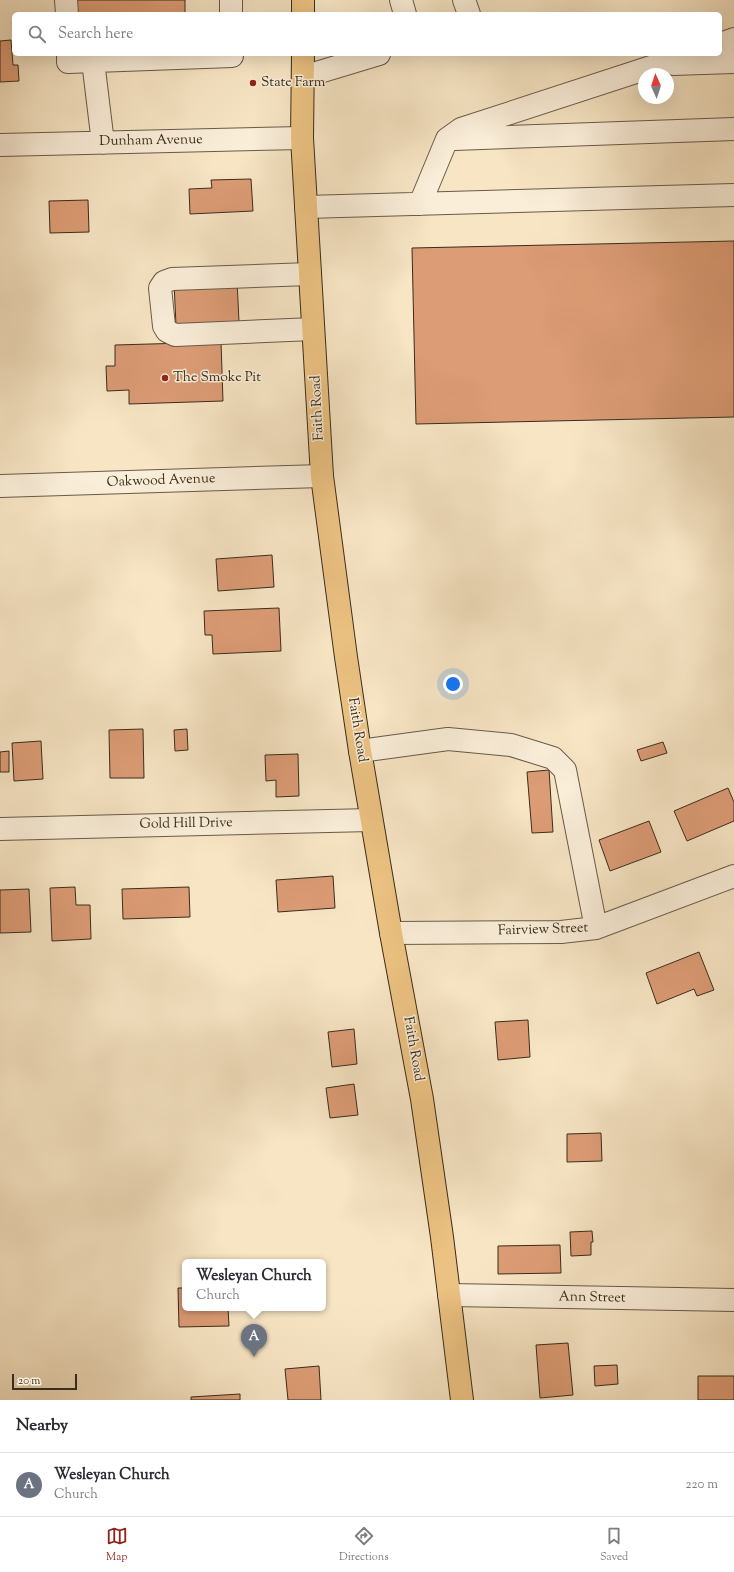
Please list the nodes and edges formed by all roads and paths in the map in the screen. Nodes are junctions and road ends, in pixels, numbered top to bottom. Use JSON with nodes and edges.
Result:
{"nodes":[{"id":1,"x":66,"y":0,"type":"edge"},
{"id":2,"x":231,"y":0,"type":"edge"},
{"id":3,"x":303,"y":0,"type":"edge"},
{"id":4,"x":401,"y":0,"type":"edge"},
{"id":5,"x":464,"y":0,"type":"edge"},
{"id":6,"x":67,"y":12,"type":"edge"},
{"id":7,"x":231,"y":12,"type":"edge"},
{"id":8,"x":303,"y":12,"type":"edge"},
{"id":9,"x":404,"y":12,"type":"edge"},
{"id":10,"x":467,"y":12,"type":"edge"},
{"id":11,"x":734,"y":39,"type":"edge"},
{"id":12,"x":722,"y":43,"type":"edge"},
{"id":13,"x":68,"y":56,"type":"edge"},
{"id":14,"x":146,"y":56,"type":"edge"},
{"id":15,"x":232,"y":56,"type":"edge"},
{"id":16,"x":303,"y":56,"type":"edge"},
{"id":17,"x":372,"y":56,"type":"edge"},
{"id":18,"x":685,"y":56,"type":"edge"},
{"id":19,"x":93,"y":61,"type":"junction"},
{"id":20,"x":734,"y":62,"type":"edge"},
{"id":21,"x":662,"y":64,"type":"junction"},
{"id":22,"x":302,"y":77,"type":"junction"},
{"id":23,"x":734,"y":128,"type":"edge"},
{"id":24,"x":302,"y":138,"type":"junction"},
{"id":25,"x":447,"y":139,"type":"junction"},
{"id":26,"x":103,"y":143,"type":"junction"},
{"id":27,"x":0,"y":145,"type":"edge"},
{"id":28,"x":734,"y":195,"type":"edge"},
{"id":29,"x":420,"y":204,"type":"junction"},
{"id":30,"x":306,"y":207,"type":"junction"},
{"id":31,"x":310,"y":274,"type":"junction"},
{"id":32,"x":313,"y":329,"type":"junction"},
{"id":33,"x":322,"y":476,"type":"junction"},
{"id":34,"x":0,"y":486,"type":"edge"},
{"id":35,"x":360,"y":751,"type":"junction"},
{"id":36,"x":371,"y":820,"type":"junction"},
{"id":37,"x":0,"y":829,"type":"edge"},
{"id":38,"x":734,"y":876,"type":"edge"},
{"id":39,"x":596,"y":928,"type":"junction"},
{"id":40,"x":391,"y":933,"type":"junction"},
{"id":41,"x":450,"y":1295,"type":"junction"},
{"id":42,"x":734,"y":1300,"type":"edge"},
{"id":43,"x":462,"y":1400,"type":"edge"}],
"edges":[{"from":1,"to":6,"type":"street"},
{"from":2,"to":7,"type":"street"},
{"from":3,"to":8,"type":"main road"},
{"from":4,"to":9,"type":"street"},
{"from":5,"to":10,"type":"street"},
{"from":11,"to":12,"type":"street"},
{"from":13,"to":19,"type":"street"},
{"from":14,"to":15,"type":"street"},
{"from":14,"to":19,"type":"street"},
{"from":16,"to":22,"type":"main road","name":"Faith Road"},
{"from":17,"to":22,"type":"street"},
{"from":18,"to":21,"type":"street"},
{"from":19,"to":26,"type":"street"},
{"from":20,"to":21,"type":"street"},
{"from":21,"to":25,"type":"street"},
{"from":22,"to":24,"type":"main road","name":"Faith Road"},
{"from":23,"to":25,"type":"street"},
{"from":24,"to":26,"type":"street","name":"Dunham Avenue"},
{"from":24,"to":30,"type":"main road","name":"Faith Road"},
{"from":25,"to":29,"type":"street"},
{"from":26,"to":27,"type":"street","name":"Dunham Avenue"},
{"from":28,"to":29,"type":"street"},
{"from":29,"to":30,"type":"street"},
{"from":30,"to":31,"type":"main road","name":"Faith Road"},
{"from":31,"to":32,"type":"main road","name":"Faith Road"},
{"from":31,"to":32,"type":"street"},
{"from":32,"to":33,"type":"main road","name":"Faith Road"},
{"from":33,"to":34,"type":"street","name":"Oakwood Avenue"},
{"from":33,"to":35,"type":"main road","name":"Faith Road"},
{"from":35,"to":36,"type":"main road","name":"Faith Road"},
{"from":35,"to":39,"type":"street"},
{"from":36,"to":37,"type":"street","name":"Gold Hill Drive"},
{"from":36,"to":40,"type":"main road","name":"Faith Road"},
{"from":38,"to":39,"type":"street","name":"Fairview Street"},
{"from":39,"to":40,"type":"street","name":"Fairview Street"},
{"from":40,"to":41,"type":"main road","name":"Faith Road"},
{"from":41,"to":42,"type":"street","name":"Ann Street"},
{"from":41,"to":43,"type":"main road","name":"Faith Road"}]}
